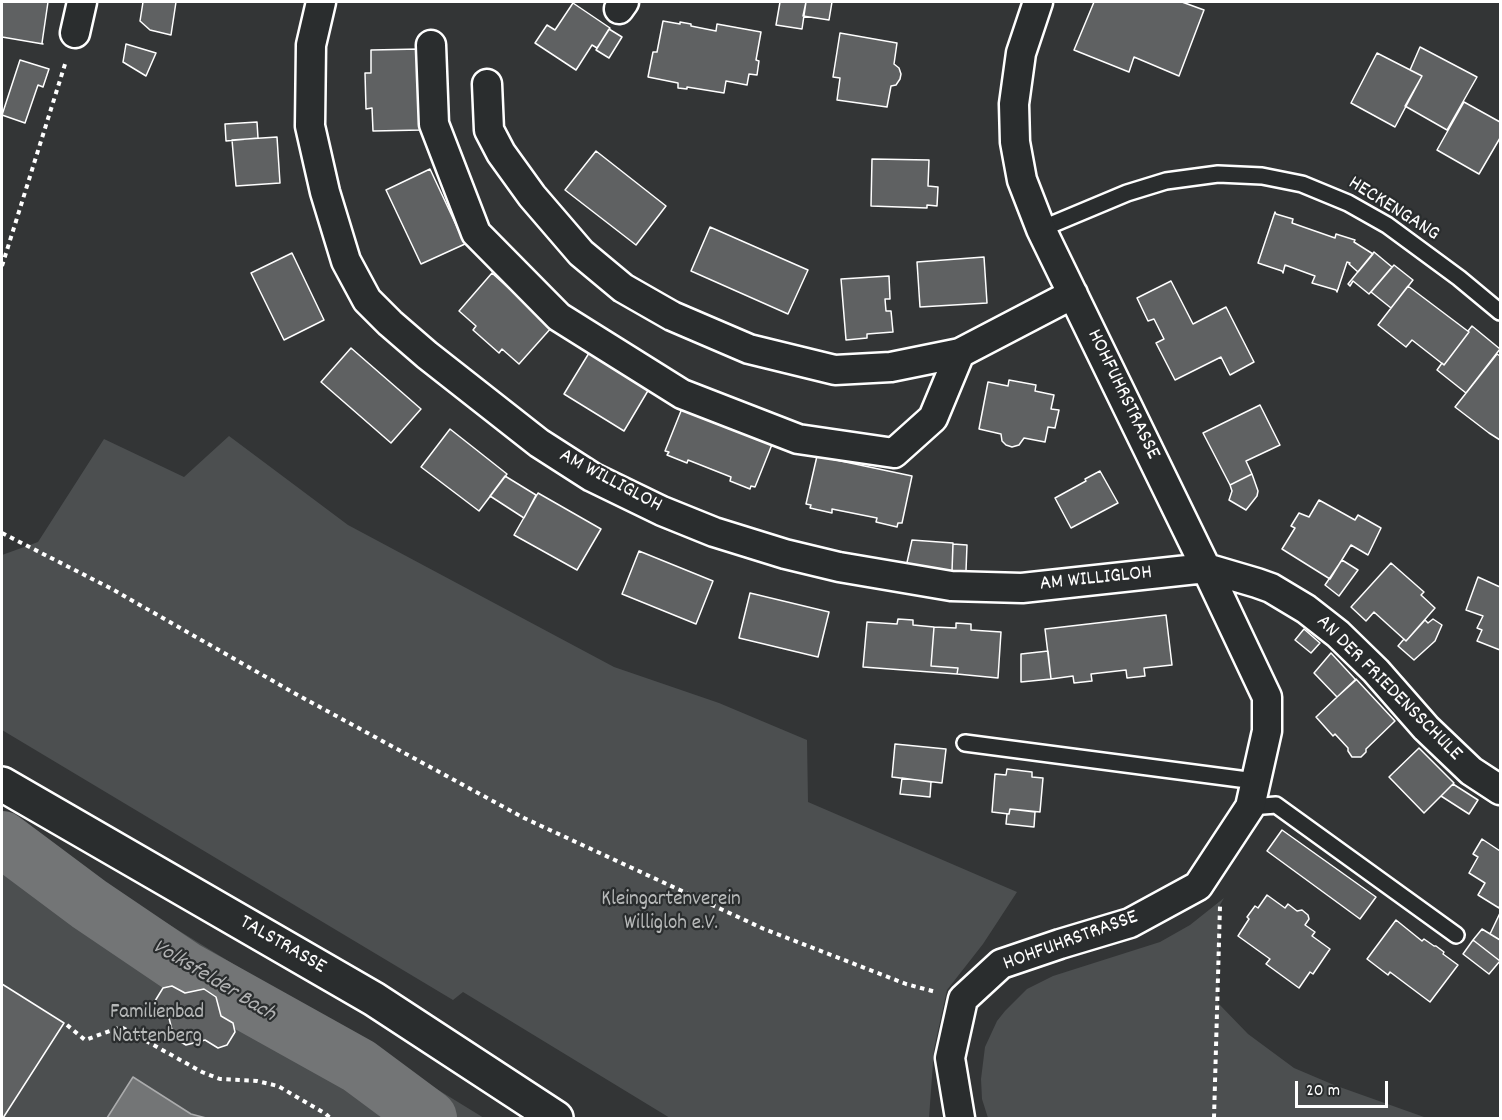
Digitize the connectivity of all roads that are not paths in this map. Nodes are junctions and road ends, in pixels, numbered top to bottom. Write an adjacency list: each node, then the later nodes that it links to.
1 (82, 2): 4 (street)
2 (321, 2): 11 (street, AM WILLIGLOH)
3 (1038, 2): 7 (street, HOHFUHRSTRASSE)
4 (75, 33)
5 (431, 45): 10 (street)
6 (487, 84): 10 (street)
7 (1041, 229): 8 (street, HOHFUHRSTRASSE); 9 (lane, HECKENGANG)
8 (1073, 294): 10 (street); 11 (street, HOHFUHRSTRASSE)
9 (1500, 312)
10 (960, 353)
11 (1206, 568): 14 (street, AN DER FRIEDENSSCHULE); 15 (street, HOHFUHRSTRASSE)
12 (965, 743): 15 (lane)
13 (2, 784): 17 (main road, TALSTRASSE)
14 (1500, 790)
15 (1253, 794): 16 (lane); 18 (street, HOHFUHRSTRASSE)
16 (1456, 935)
17 (556, 1119)
18 (960, 1119)

